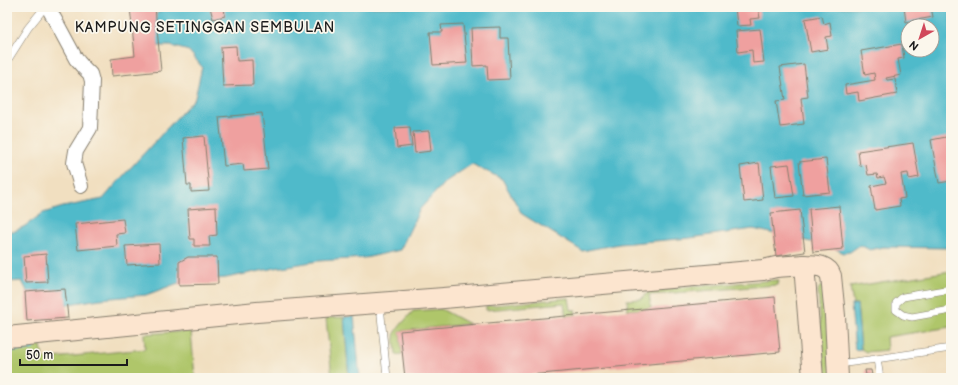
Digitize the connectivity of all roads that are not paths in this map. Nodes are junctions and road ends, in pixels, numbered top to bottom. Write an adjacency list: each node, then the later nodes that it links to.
1 (45, 7): 3 (lane)
2 (48, 7): 4 (street)
3 (7, 61)
4 (81, 186)
5 (804, 265): 6 (street); 10 (street); 16 (street)
6 (763, 270): 8 (street); 10 (street)
7 (951, 289): 9 (lane)
8 (380, 303): 12 (street); 18 (lane)
9 (951, 310)
10 (808, 314): 17 (street)
11 (7, 328): 12 (street)
12 (34, 334): 13 (street)
13 (7, 337)
14 (951, 348): 15 (lane)
15 (877, 359): 16 (lane); 19 (lane)
16 (838, 371)
17 (811, 372)
18 (387, 378)
19 (880, 378)

